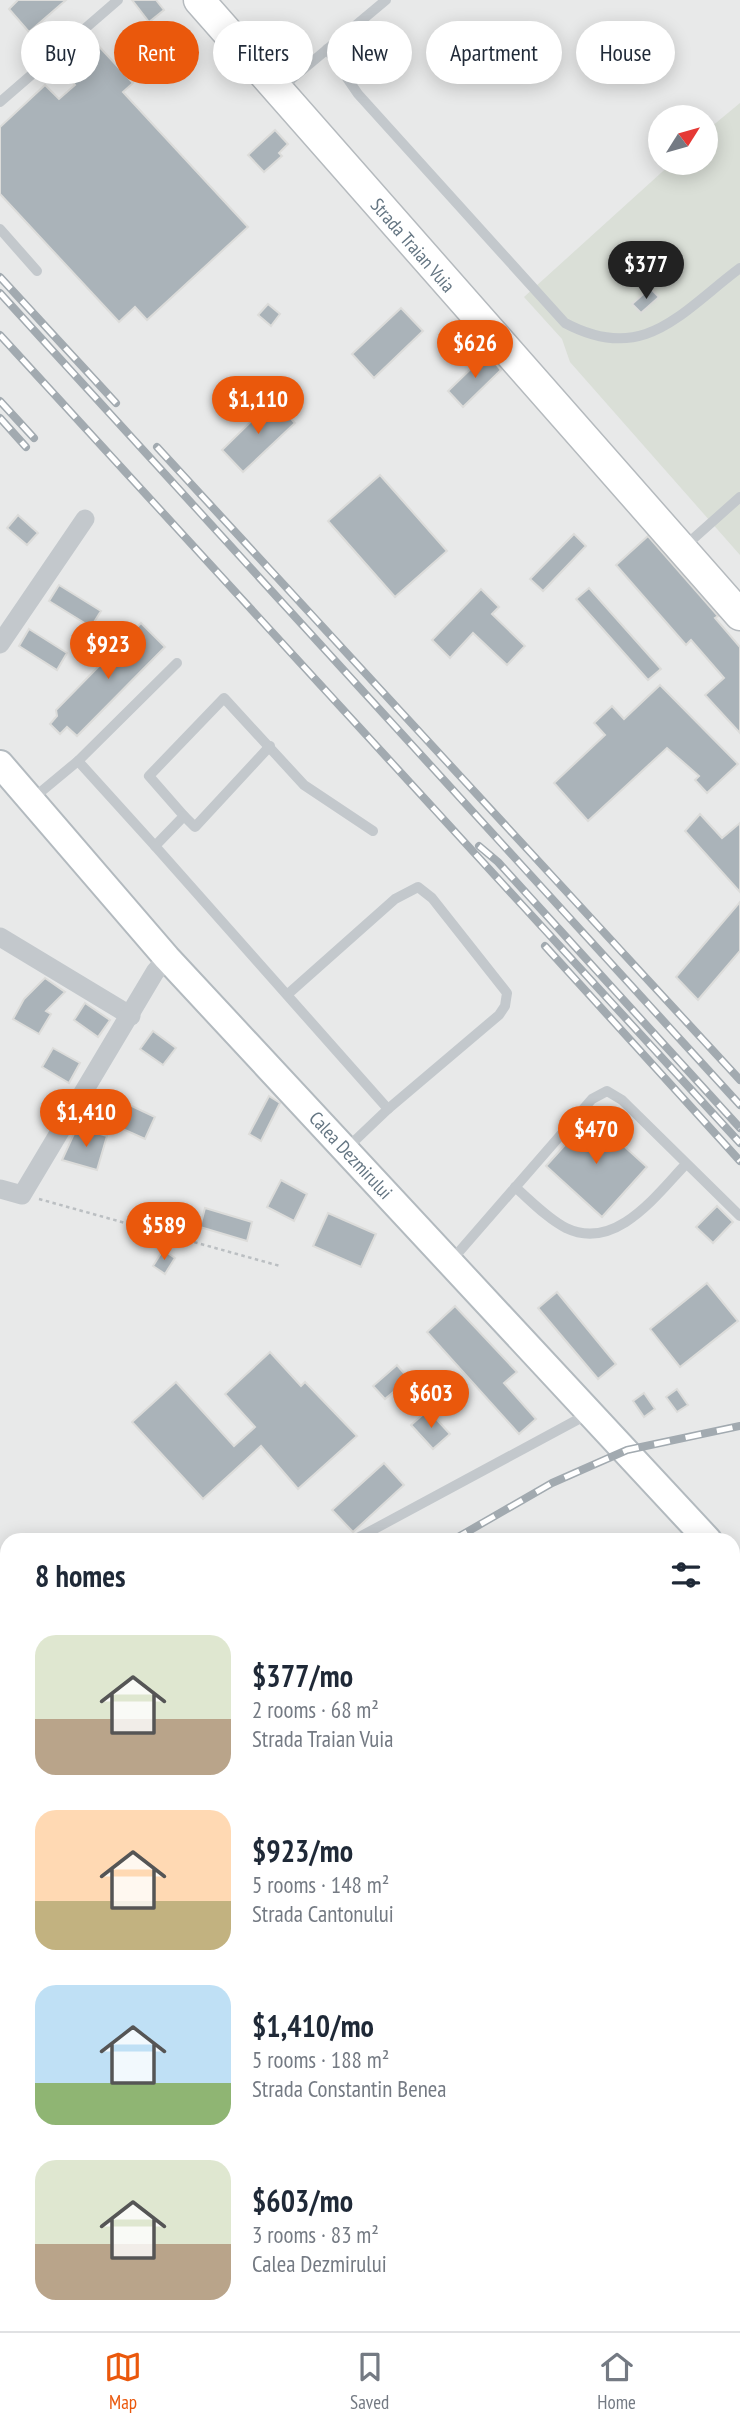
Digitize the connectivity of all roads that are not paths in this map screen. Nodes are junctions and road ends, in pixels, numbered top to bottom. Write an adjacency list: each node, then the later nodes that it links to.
1 (118, 0): 8 (lane)
2 (199, 0): 7 (main road, Strada Traian Vuia)
3 (386, 0): 4 (lane)
4 (361, 21)
5 (327, 49): 7 (lane)
6 (352, 84): 10 (lane)
7 (278, 91): 14 (main road, Strada Traian Vuia)
8 (0, 102)
9 (0, 229): 11 (lane)
10 (740, 268)
11 (37, 271)
12 (740, 497): 14 (lane)
13 (85, 519): 16 (street)
14 (682, 549): 15 (main road, Strada Traian Vuia)
15 (740, 615)
16 (0, 644)
17 (177, 663): 19 (lane)
18 (270, 746): 22 (lane); 22 (lane); 23 (lane)
19 (78, 761): 21 (lane); 24 (lane)
20 (0, 764): 21 (main road, Calea Dezmirului)
21 (30, 800): 26 (main road, Calea Dezmirului)
22 (184, 816): 24 (lane)
23 (373, 831)
24 (155, 846): 27 (lane)
25 (0, 937): 28 (street)
26 (167, 958): 28 (street); 30 (main road, Calea Dezmirului)
27 (288, 994): 29 (lane); 29 (lane)
28 (131, 1016): 33 (street)
29 (387, 1109): 30 (lane)
30 (346, 1150): 35 (main road, Calea Dezmirului)
31 (687, 1164): 32 (lane); 32 (lane); 34 (lane)
32 (515, 1187): 35 (lane)
33 (0, 1189)
34 (740, 1216)
35 (451, 1262): 36 (main road, Calea Dezmirului)
36 (592, 1412): 37 (lane); 38 (main road, Calea Dezmirului)
37 (367, 1533)
38 (702, 1533)

